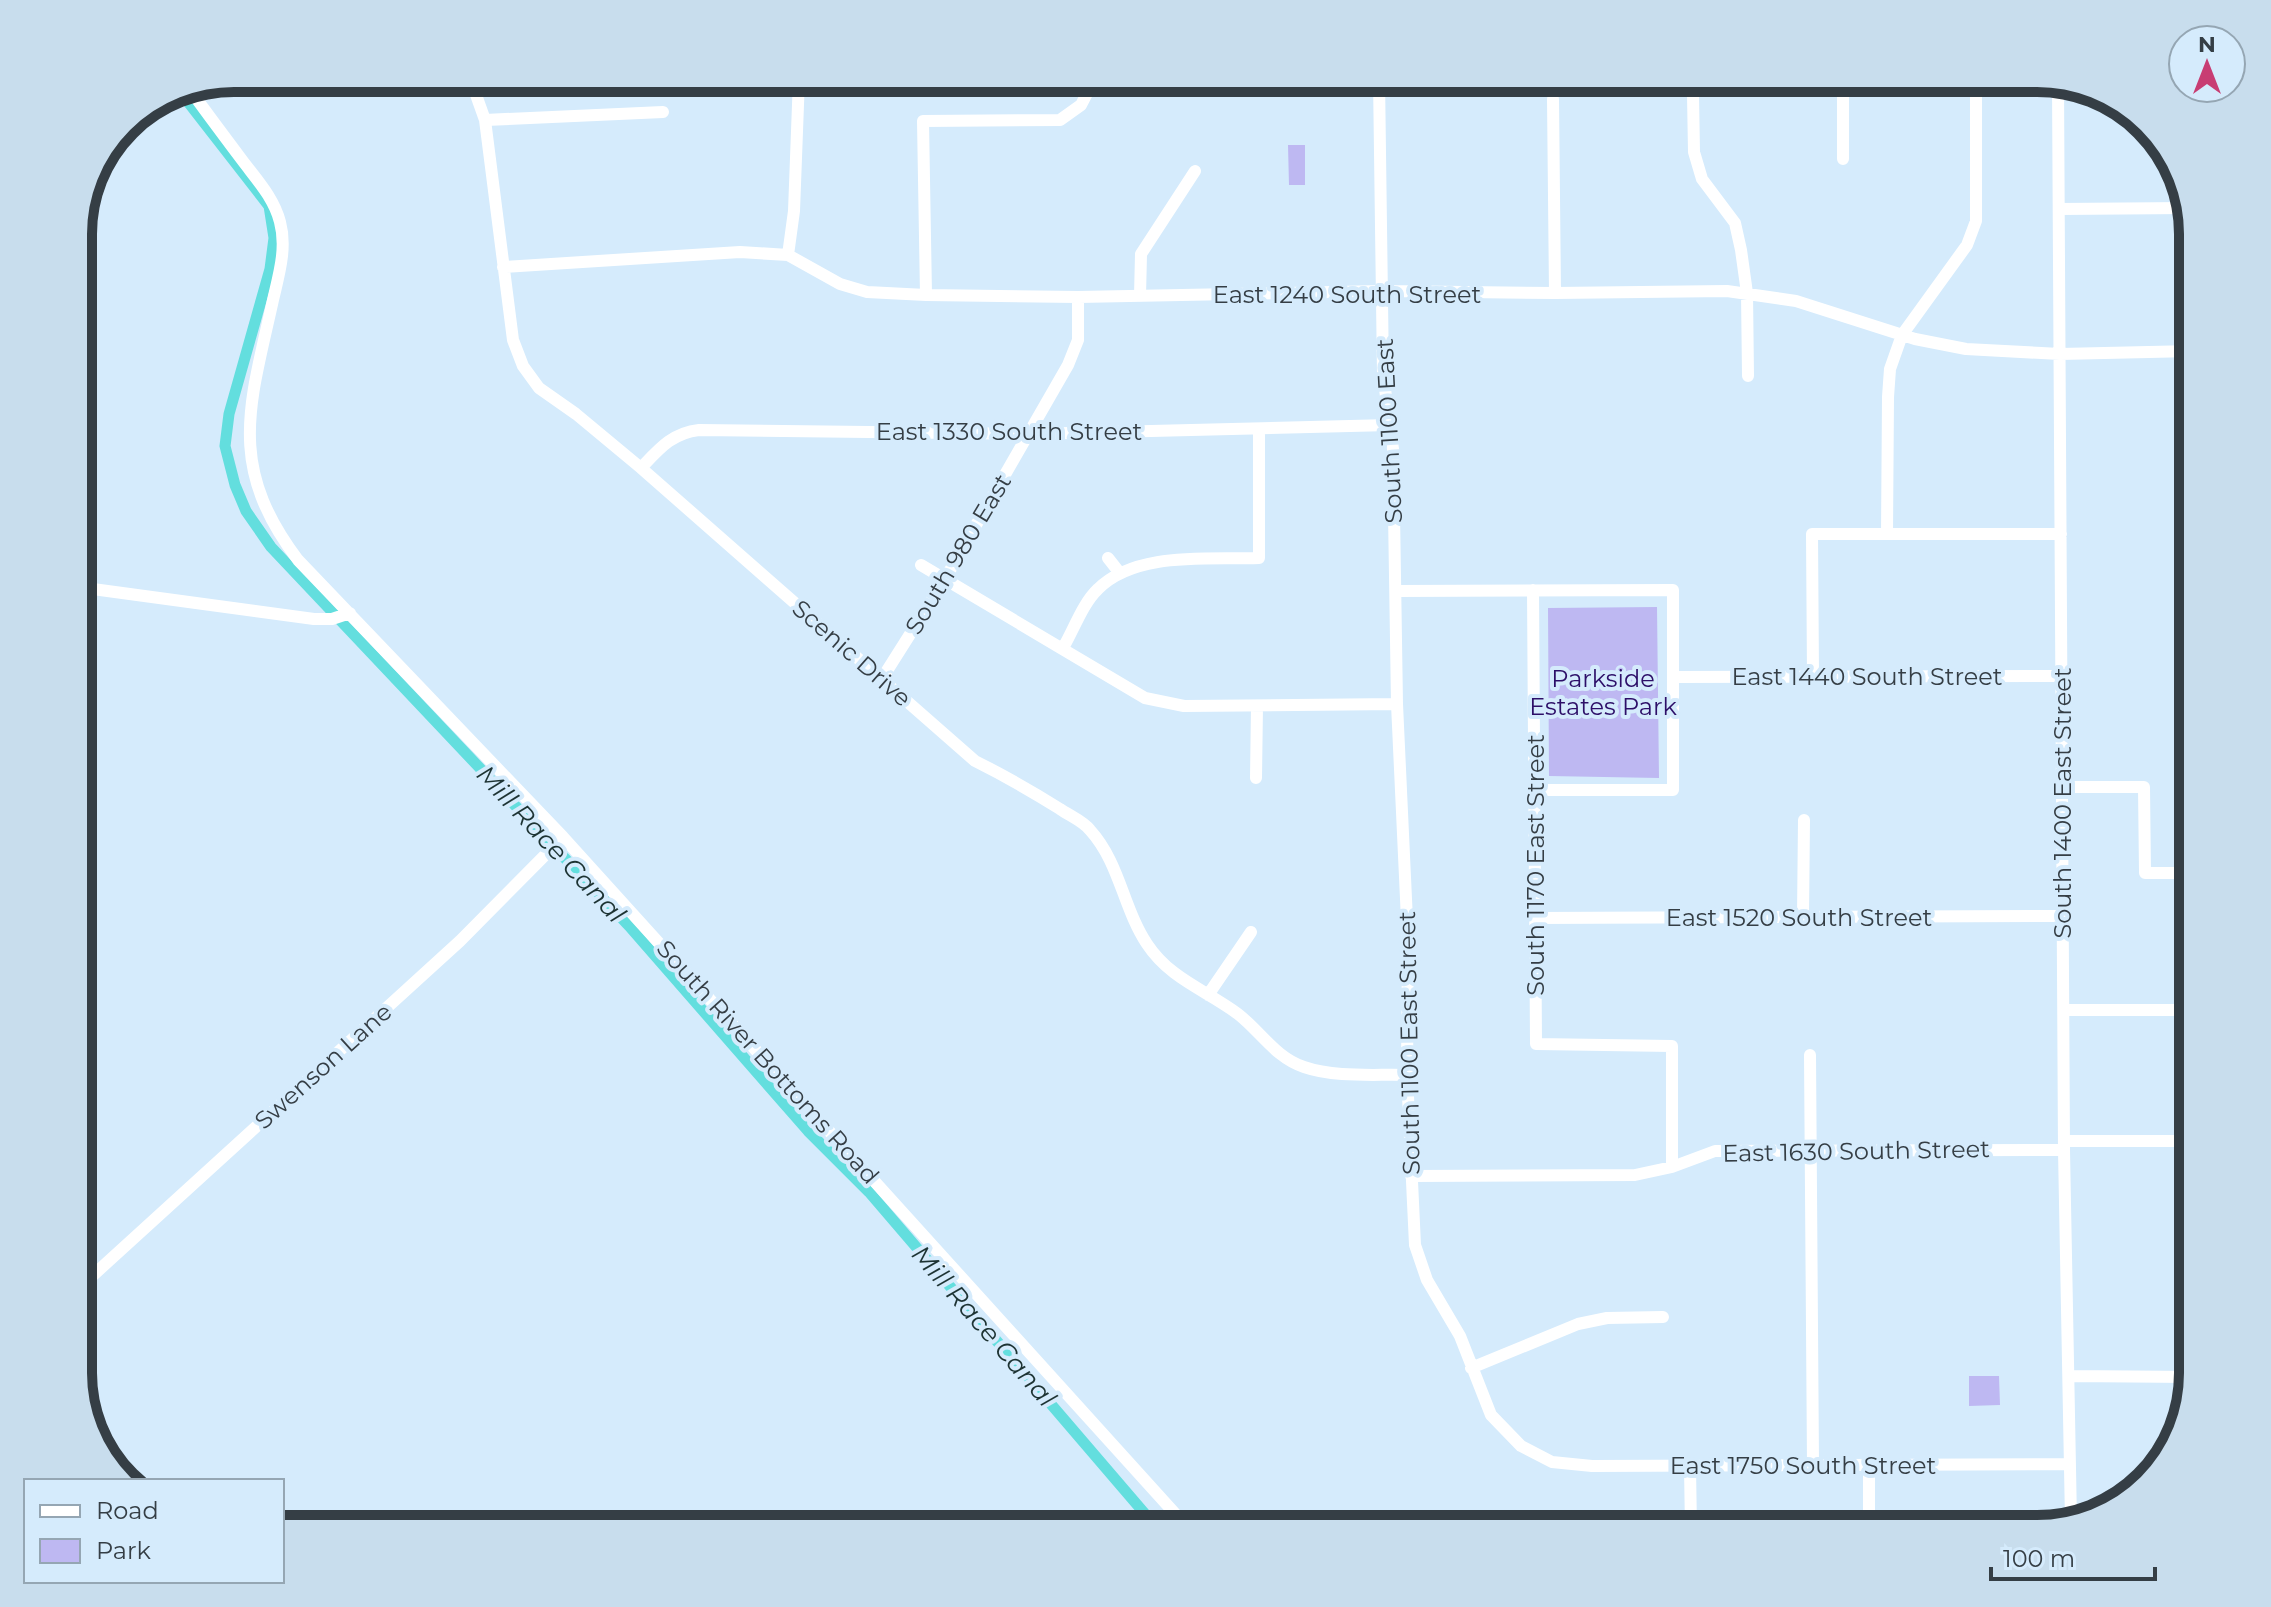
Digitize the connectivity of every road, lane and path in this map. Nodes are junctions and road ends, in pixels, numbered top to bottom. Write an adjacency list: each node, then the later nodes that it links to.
1 (475, 92): 12 (street, Scenic Drive)
2 (798, 92): 17 (street)
3 (1088, 92): 22 (street)
4 (1379, 92): 19 (street, South 1100 East)
5 (1695, 92): 21 (street)
6 (1843, 92): 13 (street)
7 (1976, 92): 25 (street)
8 (2058, 94): 16 (street, South 1400 East Street)
9 (196, 98): 42 (street, South River Bottoms Road)
10 (1553, 99): 20 (street)
11 (663, 112): 12 (street)
12 (485, 120): 18 (street, Scenic Drive)
13 (1843, 159)
14 (1195, 171): 23 (street)
15 (2176, 208): 16 (street)
16 (2059, 209): 27 (street, South 1400 East Street)
17 (788, 255): 18 (street, East 1240 South Street); 22 (street, East 1240 South Street)
18 (503, 267): 32 (street, Scenic Drive)
19 (1383, 291): 20 (street, East 1240 South Street); 23 (street, East 1240 South Street); 29 (street, South 1100 East)
20 (1555, 293): 21 (street, East 1240 South Street)
21 (1747, 293): 25 (street, East 1240 South Street); 28 (street)
22 (926, 295): 24 (street, East 1240 South Street)
23 (1140, 296): 24 (street, East 1240 South Street)
24 (1078, 297): 31 (street, South 980 East)
25 (1902, 335): 27 (street, East 1240 South Street); 33 (street)
26 (2179, 351): 27 (street, East 1240 South Street)
27 (2060, 354): 34 (street, South 1400 East Street)
28 (1748, 376)
29 (1390, 425): 30 (street, East 1330 South Street); 41 (street, South 1100 East)
30 (1259, 429): 31 (street, East 1330 South Street); 37 (street)
31 (1030, 434): 32 (street, East 1330 South Street); 38 (street, South 980 East)
32 (641, 468): 46 (street, Scenic Drive)
33 (1887, 534): 34 (street); 44 (street)
34 (2061, 534): 45 (street, South 1400 East Street)
35 (1108, 558): 37 (street)
36 (921, 565): 38 (street)
37 (1119, 572): 43 (street)
38 (945, 579): 43 (street); 46 (street, South 980 East)
39 (92, 589): 42 (street)
40 (1533, 590): 41 (street); 47 (street); 52 (street, South 1170 East Street)
41 (1396, 591): 48 (street, South 1100 East Street)
42 (341, 616): 54 (street, South River Bottoms Road)
43 (1063, 648): 49 (street)
44 (1813, 676): 45 (street, East 1440 South Street); 47 (street, East 1440 South Street)
45 (2062, 676): 51 (street, South 1400 East Street)
46 (883, 677): 60 (street, Scenic Drive)
47 (1673, 677): 52 (street)
48 (1397, 704): 49 (street); 64 (street, South 1100 East Street)
49 (1257, 706): 50 (street)
50 (1256, 778)
51 (2062, 787): 55 (street); 57 (street, South 1400 East Street)
52 (1536, 790): 58 (street, South 1170 East Street)
53 (1804, 820): 56 (street)
54 (561, 840): 70 (street, Swenson Lane); 81 (street, South River Bottoms Road)
55 (2179, 873)
56 (1803, 916): 57 (street, East 1520 South Street); 58 (street, East 1520 South Street)
57 (2063, 916): 61 (street, South 1400 East Street)
58 (1536, 918): 68 (street, South 1170 East Street)
59 (1251, 932): 60 (street)
60 (1208, 995): 64 (street, Scenic Drive)
61 (2064, 1010): 62 (street); 66 (street, South 1400 East Street)
62 (2179, 1010)
63 (1810, 1055): 67 (street)
64 (1407, 1075): 69 (street, South 1100 East Street)
65 (2179, 1142): 66 (street, East 1630 South Street)
66 (2064, 1146): 67 (street, East 1630 South Street); 73 (street, South 1400 East Street)
67 (1810, 1150): 68 (street, East 1630 South Street); 76 (street)
68 (1672, 1167): 69 (street, East 1630 South Street)
69 (1411, 1176): 72 (street, South 1100 East Street)
70 (92, 1276)
71 (1663, 1317): 72 (street)
72 (1471, 1368): 75 (street, South 1100 East Street)
73 (2069, 1376): 74 (street); 77 (street, South 1400 East Street)
74 (2179, 1377)
75 (1538, 1455): 79 (street, East 1750 South Street)
76 (1813, 1464): 78 (street, East 1750 South Street); 79 (street, East 1750 South Street)
77 (2070, 1464): 78 (street, East 1750 South Street); 80 (street, South 1400 East Street)
78 (1869, 1465): 83 (street)
79 (1690, 1467): 82 (street)
80 (2071, 1511)
81 (1176, 1515)
82 (1691, 1515)
83 (1869, 1515)

